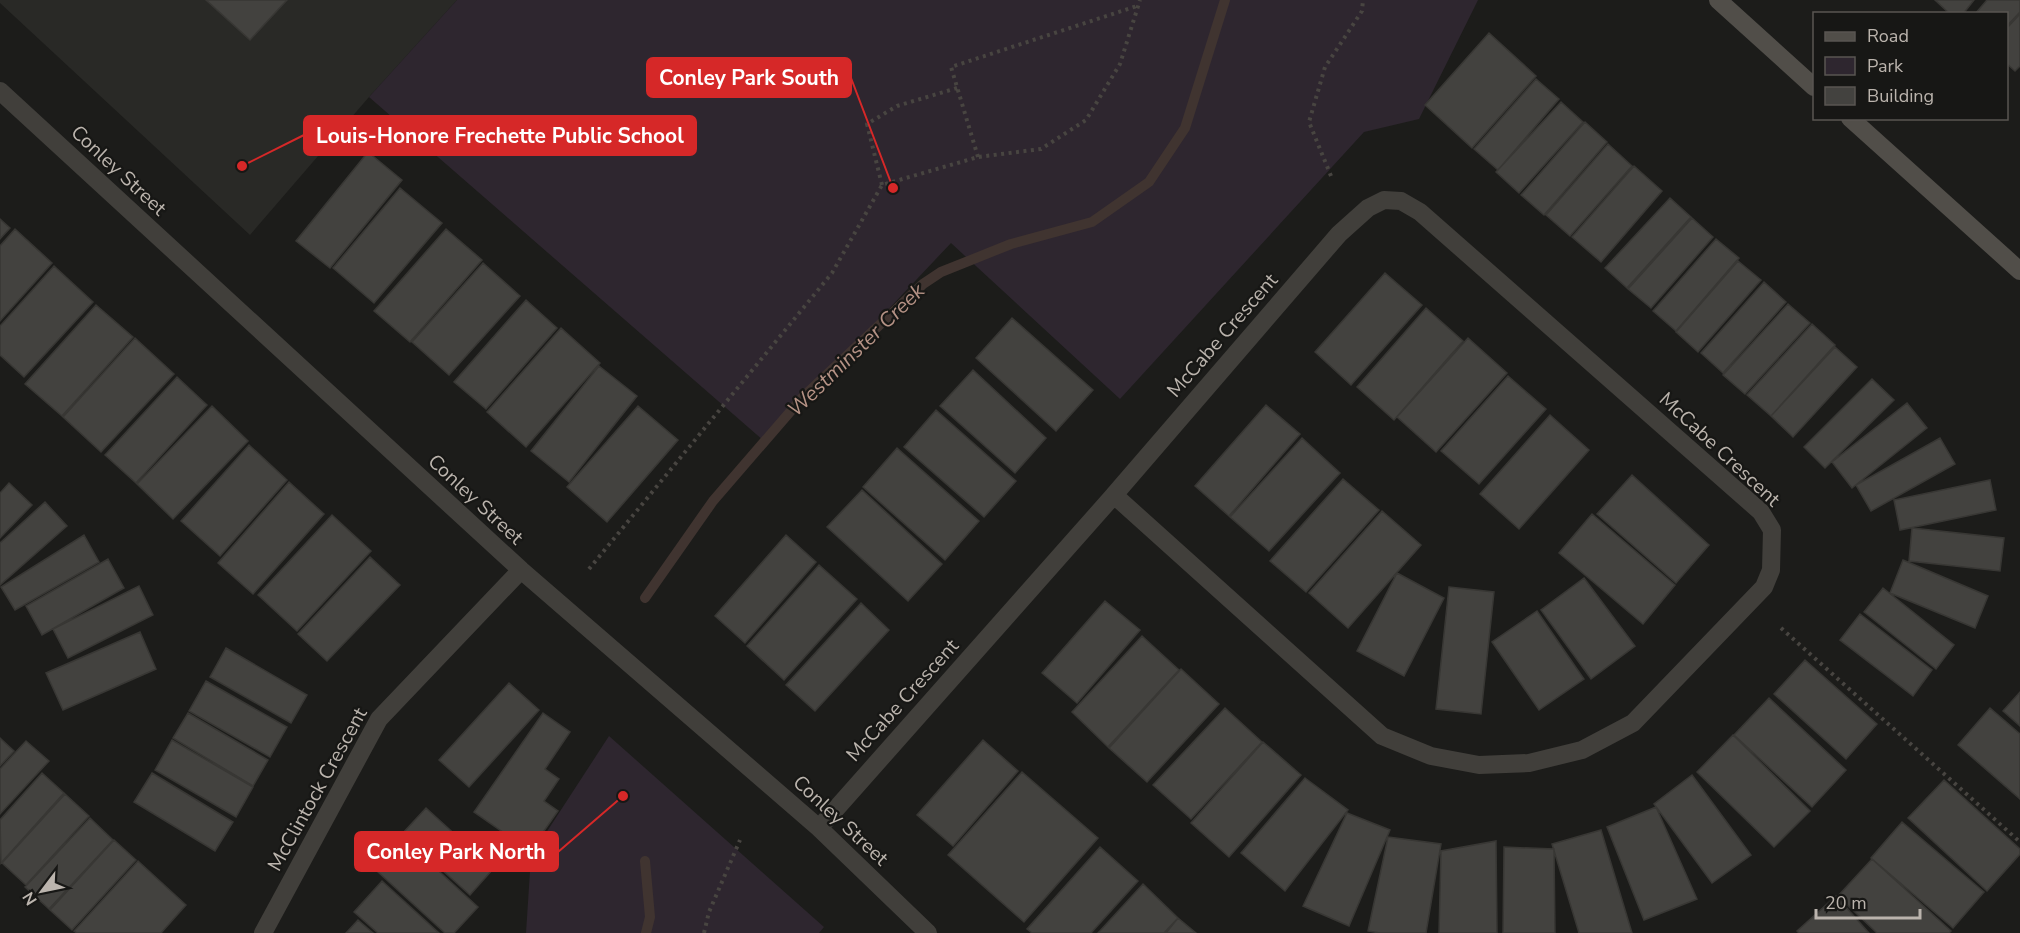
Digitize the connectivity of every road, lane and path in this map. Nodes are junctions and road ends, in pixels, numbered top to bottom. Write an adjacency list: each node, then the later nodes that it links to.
1 (1140, 0): 4 (path)
2 (1363, 0): 10 (path)
3 (1718, 0): 5 (main road)
4 (1138, 6): 6 (path); 9 (path)
5 (1813, 85)
6 (957, 88): 9 (path); 11 (path)
7 (0, 91): 15 (street, Conley Street)
8 (1852, 120): 12 (main road)
9 (978, 157): 11 (path)
10 (1331, 176)
11 (882, 185): 14 (path)
12 (2020, 271)
13 (1114, 495): 13 (street, McCabe Crescent); 17 (street, McCabe Crescent)
14 (589, 569)
15 (521, 570): 17 (street, Conley Street); 20 (street, McClintock Crescent)
16 (1781, 628): 19 (path)
17 (819, 828): 22 (street, Conley Street)
18 (740, 840): 21 (path)
19 (2020, 842)
20 (263, 933)
21 (704, 933)
22 (928, 933)

